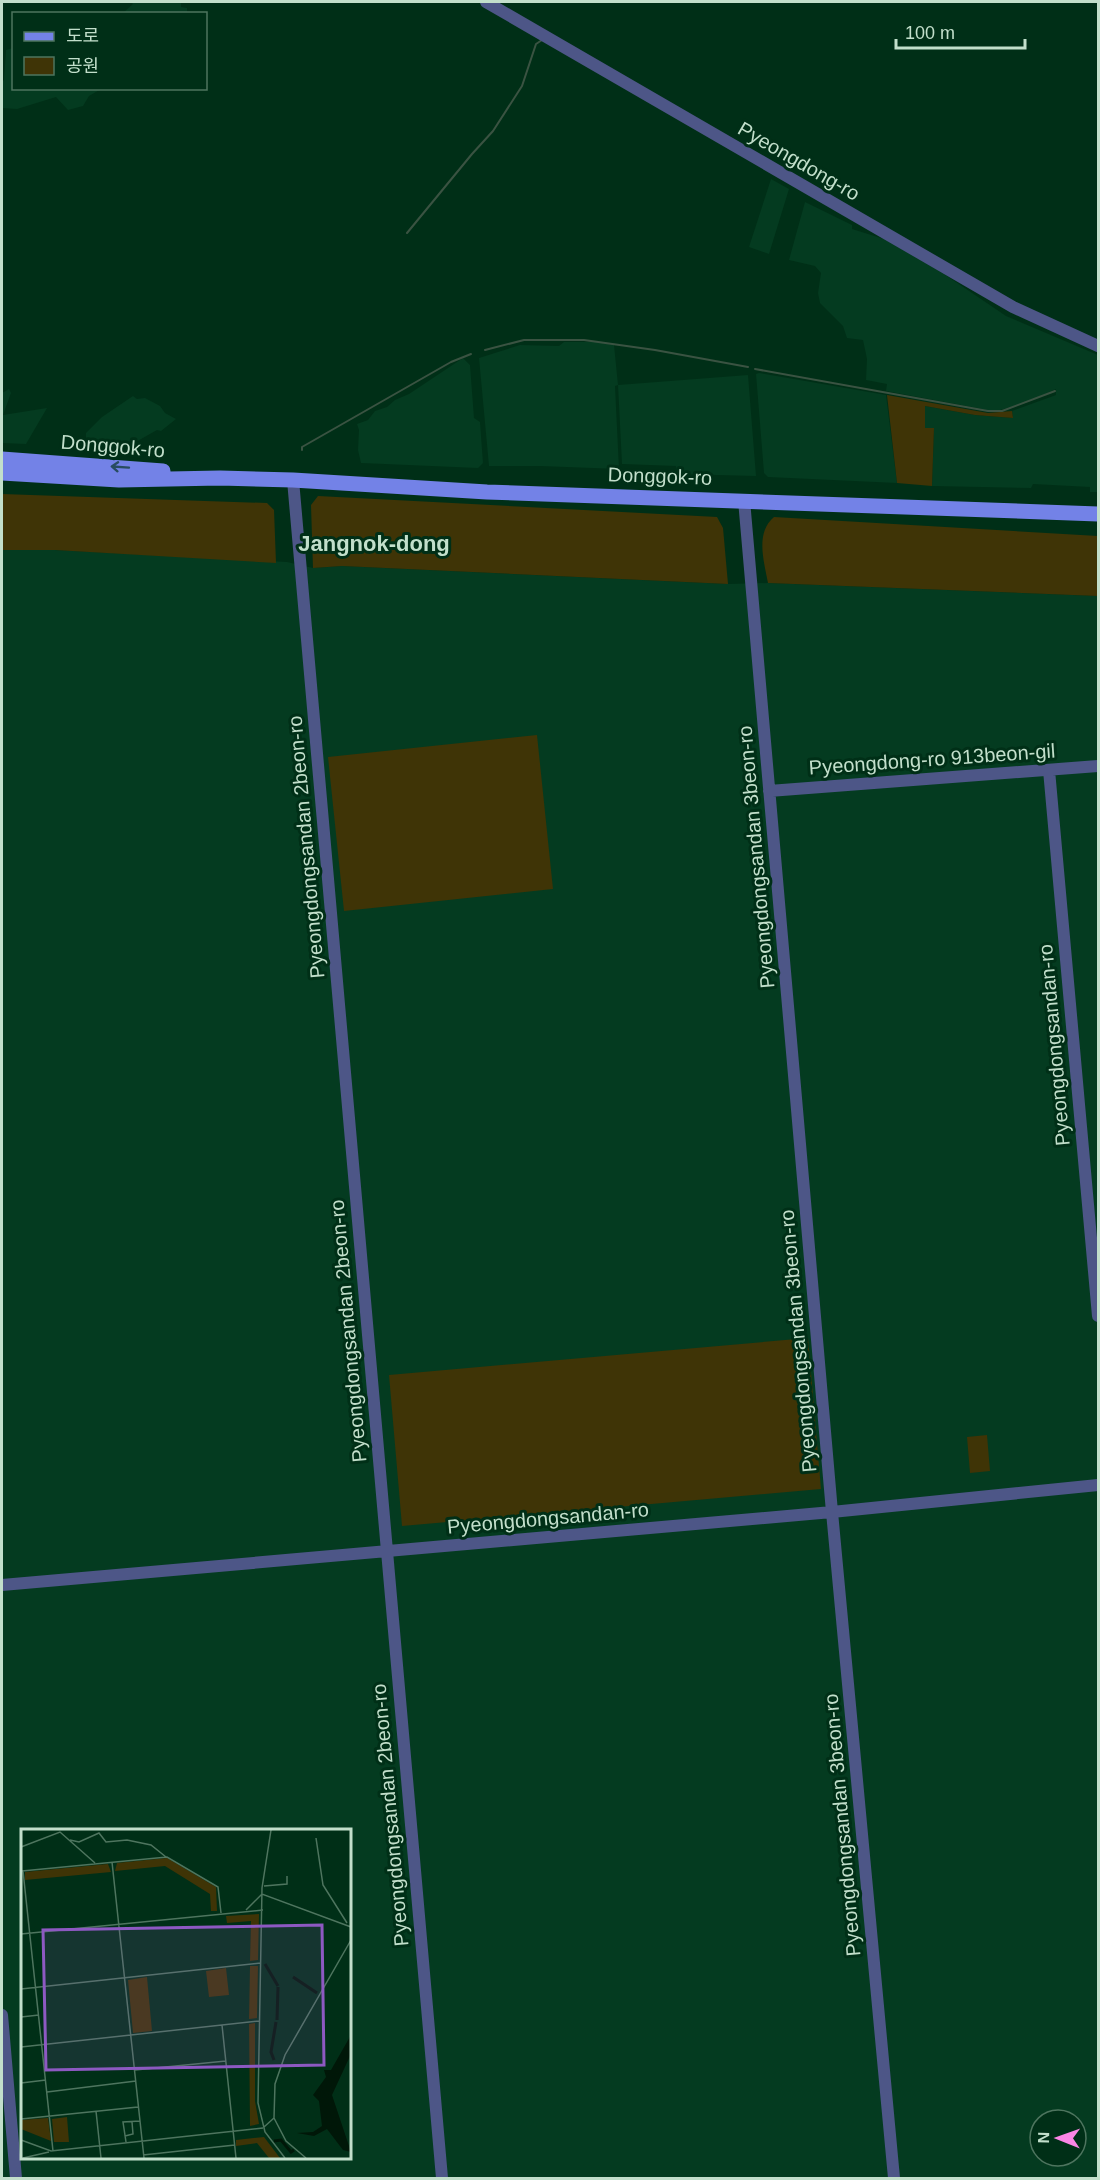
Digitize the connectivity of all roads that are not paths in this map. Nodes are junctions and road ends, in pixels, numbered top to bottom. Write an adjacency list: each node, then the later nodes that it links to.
1 (486, 2): 2 (street, Pyeongdong-ro)
2 (1098, 345)
3 (2, 459): 5 (main road, Donggok-ro, one-way to 3)
4 (2, 473): 5 (main road, Donggok-ro)
5 (220, 478): 6 (main road, Donggok-ro)
6 (293, 480): 7 (main road, Donggok-ro); 15 (street, Pyeongdongsandan 2beon-ro)
7 (744, 500): 8 (main road, Donggok-ro); 11 (street, Pyeongdongsandan 3beon-ro)
8 (1098, 514)
9 (1098, 766): 10 (street, Pyeongdong-ro 913beon-gil)
10 (1049, 770): 11 (street, Pyeongdong-ro 913beon-gil); 12 (street, Pyeongdongsandan-ro)
11 (770, 791): 14 (street, Pyeongdongsandan 3beon-ro)
12 (1098, 1317)
13 (1098, 1485): 14 (street, Pyeongdongsandan-ro)
14 (832, 1512): 15 (street, Pyeongdongsandan-ro); 20 (street, Pyeongdongsandan 3beon-ro)
15 (386, 1552): 16 (street, Pyeongdongsandan-ro); 19 (street, Pyeongdongsandan 2beon-ro)
16 (2, 1584)
17 (2, 2015): 18 (street)
18 (16, 2178)
19 (442, 2178)
20 (894, 2178)

